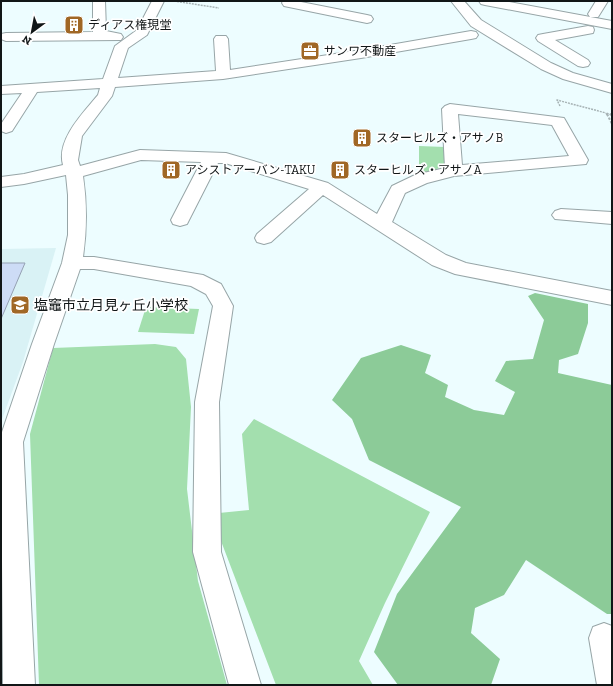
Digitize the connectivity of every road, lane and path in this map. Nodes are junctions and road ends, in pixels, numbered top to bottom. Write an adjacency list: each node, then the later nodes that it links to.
1 (99, 1): 13 (street)
2 (158, 1): 15 (street)
3 (172, 1): 8 (path)
4 (457, 1): 19 (street)
5 (485, 1): 16 (street)
6 (602, 1): 16 (street)
7 (286, 4): 10 (street)
8 (219, 8)
9 (612, 11): 16 (street)
10 (367, 19)
11 (612, 25): 16 (street)
12 (471, 34): 18 (street)
13 (103, 36): 14 (street); 15 (street)
14 (6, 37)
15 (135, 37): 20 (street)
16 (588, 37): 19 (street)
17 (221, 39): 18 (street)
18 (223, 75): 20 (street)
19 (583, 81): 22 (street)
20 (110, 83): 21 (street); 30 (street)
21 (33, 88): 23 (street); 28 (street)
22 (612, 89)
23 (1, 90)
24 (606, 114): 25 (path); 26 (path); 27 (path)
25 (612, 115)
26 (558, 121): 31 (street); 31 (street)
27 (612, 124)
28 (6, 128)
29 (212, 158): 30 (street); 33 (street); 36 (street)
30 (73, 171): 32 (street); 39 (street)
31 (454, 171): 37 (street)
32 (1, 182)
33 (322, 187): 37 (street); 38 (street)
34 (560, 215): 35 (street)
35 (612, 218)
36 (180, 220)
37 (382, 223): 40 (street)
38 (264, 238)
39 (72, 263): 43 (street); 44 (street)
40 (612, 298)
41 (604, 638): 42 (street)
42 (612, 683)
43 (19, 685)
44 (245, 685)

